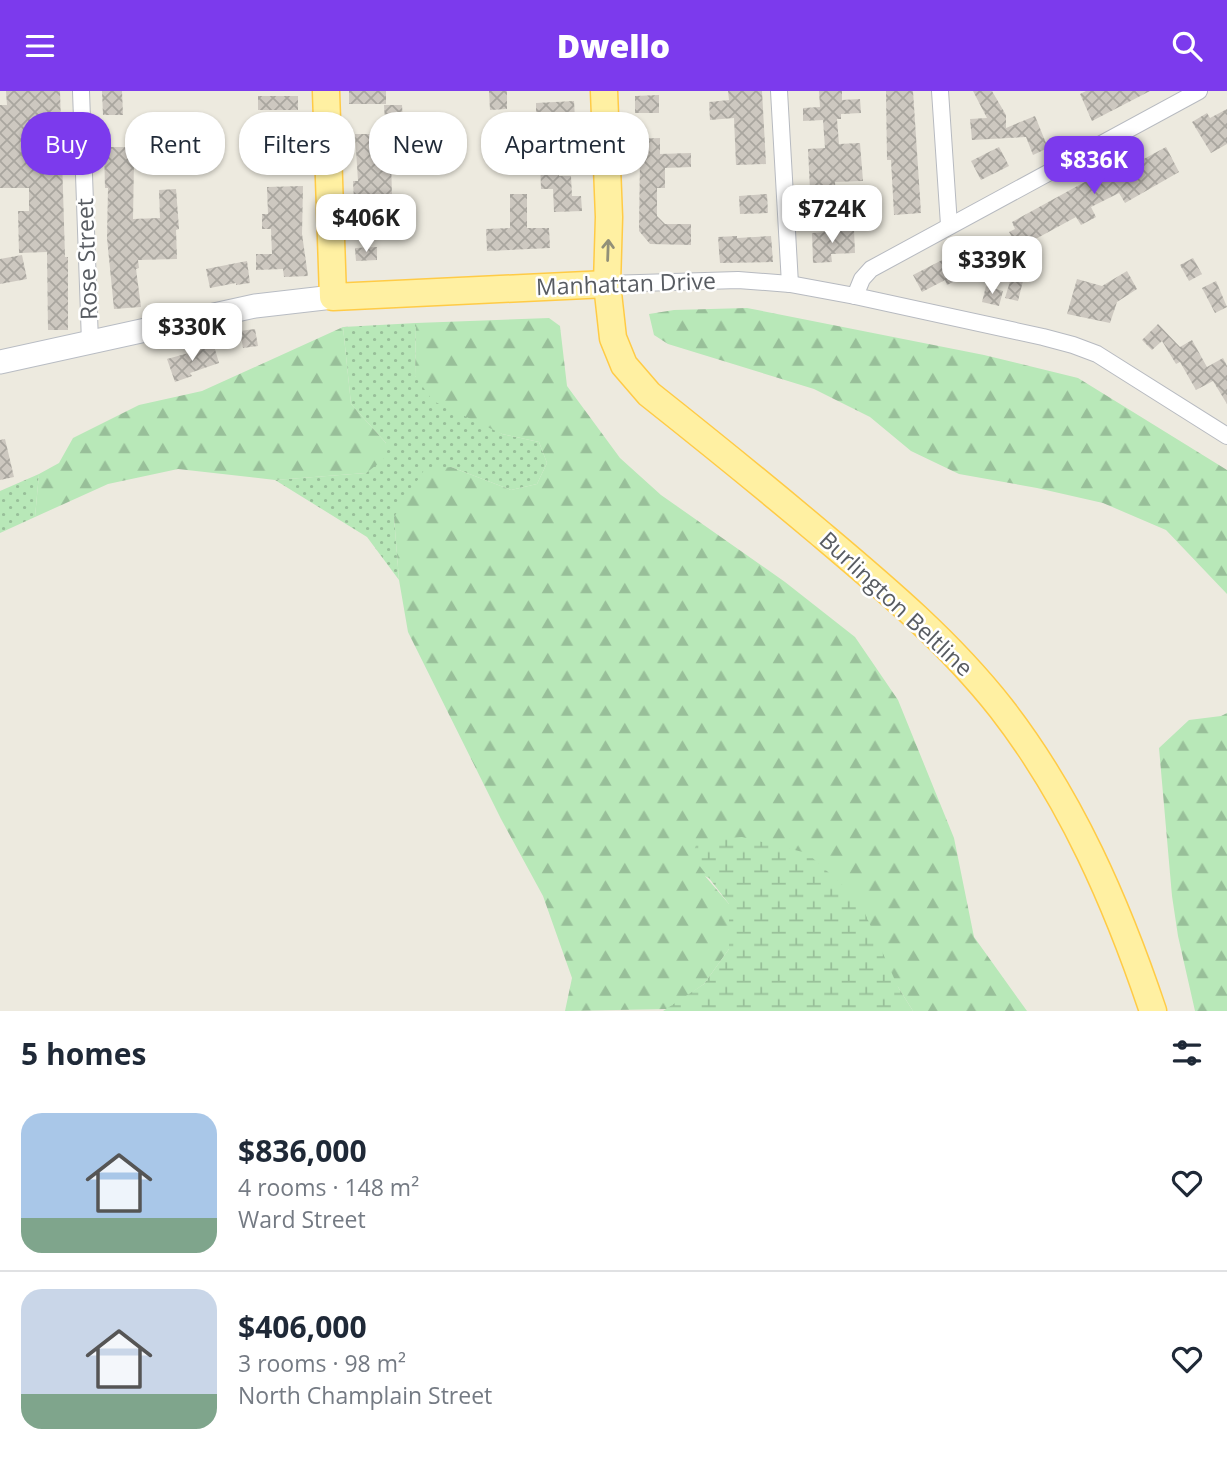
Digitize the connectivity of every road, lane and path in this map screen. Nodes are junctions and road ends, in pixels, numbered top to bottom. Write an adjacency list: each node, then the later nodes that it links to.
1 (81, 91): 12 (street, Rose Street)
2 (326, 91): 11 (main road)
3 (604, 91): 8 (main road, Burlington Beltline, one-way to 3)
4 (779, 91): 9 (street)
5 (940, 91): 7 (street)
6 (1199, 91): 7 (street)
7 (949, 225): 10 (street)
8 (607, 284): 9 (street, Manhattan Drive); 11 (main road, Manhattan Drive); 15 (main road, Burlington Beltline)
9 (790, 284): 10 (street, Manhattan Drive)
10 (855, 296): 14 (street, Manhattan Drive)
11 (333, 297): 12 (street, Manhattan Drive)
12 (90, 342): 13 (street, Manhattan Drive)
13 (0, 362)
14 (1227, 436)
15 (1153, 1011)

